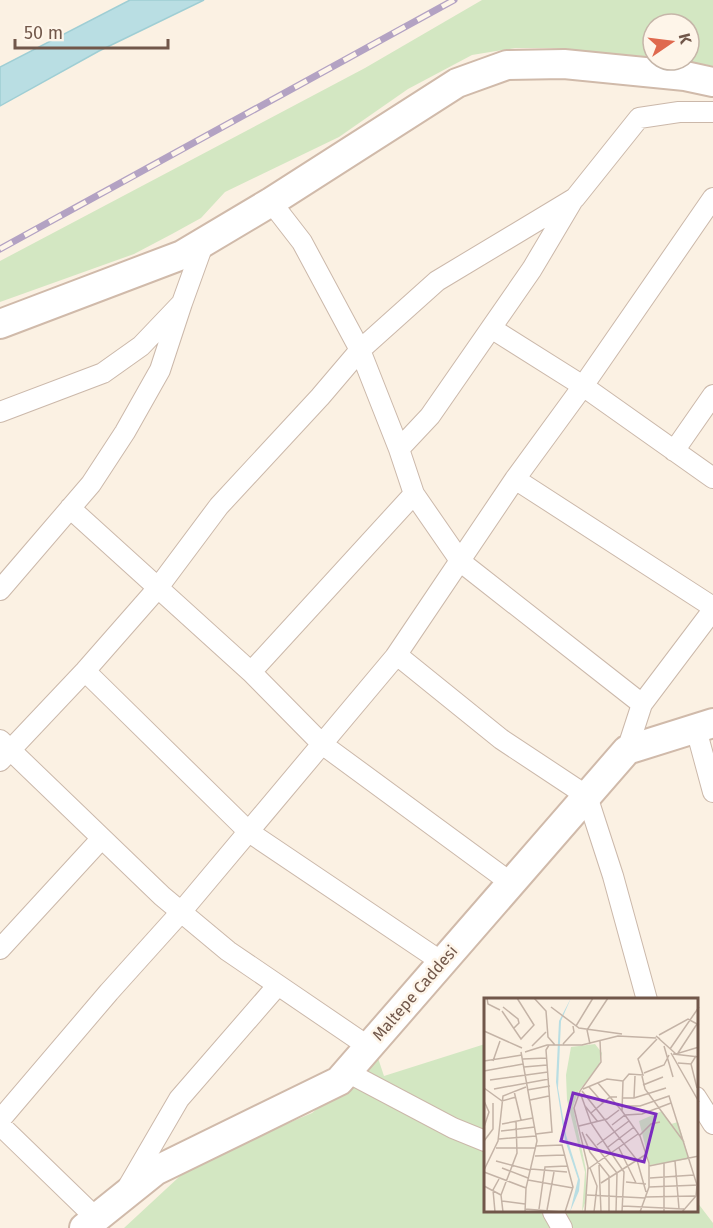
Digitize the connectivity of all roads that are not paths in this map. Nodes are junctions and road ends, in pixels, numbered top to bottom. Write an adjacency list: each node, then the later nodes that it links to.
1 (713, 82): 5 (street)
2 (713, 112): 3 (street)
3 (574, 198): 9 (street); 10 (street)
4 (713, 198): 11 (street)
5 (271, 202): 6 (street); 10 (street)
6 (204, 242): 7 (street); 8 (street)
7 (182, 303): 13 (street); 19 (street)
8 (0, 324)
9 (491, 328): 11 (street); 14 (street)
10 (360, 350): 14 (street); 21 (street)
11 (583, 386): 15 (street); 17 (street)
12 (713, 395): 15 (street)
13 (0, 412)
14 (399, 449): 18 (street)
15 (674, 451): 16 (street)
16 (713, 478)
17 (515, 479): 20 (street); 23 (street)
18 (414, 494): 20 (street); 26 (street)
19 (70, 508): 21 (street); 22 (street)
20 (461, 562): 24 (street); 27 (street)
21 (157, 589): 25 (street); 26 (street)
22 (0, 590)
23 (713, 608): 27 (street)
24 (397, 655): 29 (street); 33 (street)
25 (85, 671): 30 (street); 34 (street)
26 (250, 672): 29 (street)
27 (642, 704): 31 (street)
28 (705, 726): 31 (street); 32 (street)
29 (322, 744): 34 (street); 36 (street)
30 (4, 750): 35 (street)
31 (627, 750): 33 (street, Maltepe Caddesi)
32 (713, 792)
33 (586, 796): 36 (street, Maltepe Caddesi); 41 (street)
34 (249, 832): 37 (street); 39 (street)
35 (102, 838): 37 (street); 38 (street)
36 (511, 883): 39 (street, Maltepe Caddesi)
37 (181, 912): 40 (street); 45 (street)
38 (0, 949)
39 (442, 962): 42 (street, Maltepe Caddesi)
40 (278, 985): 42 (street); 48 (street)
41 (646, 998)
42 (369, 1047): 43 (street, Maltepe Caddesi)
43 (347, 1072): 47 (street); 48 (street, Maltepe Caddesi)
44 (698, 1100): 46 (street)
45 (0, 1122): 50 (street)
46 (713, 1124)
47 (484, 1141)
48 (122, 1197): 50 (street, Maltepe Caddesi)
49 (554, 1213): 51 (street)
50 (90, 1223)
51 (562, 1228)

